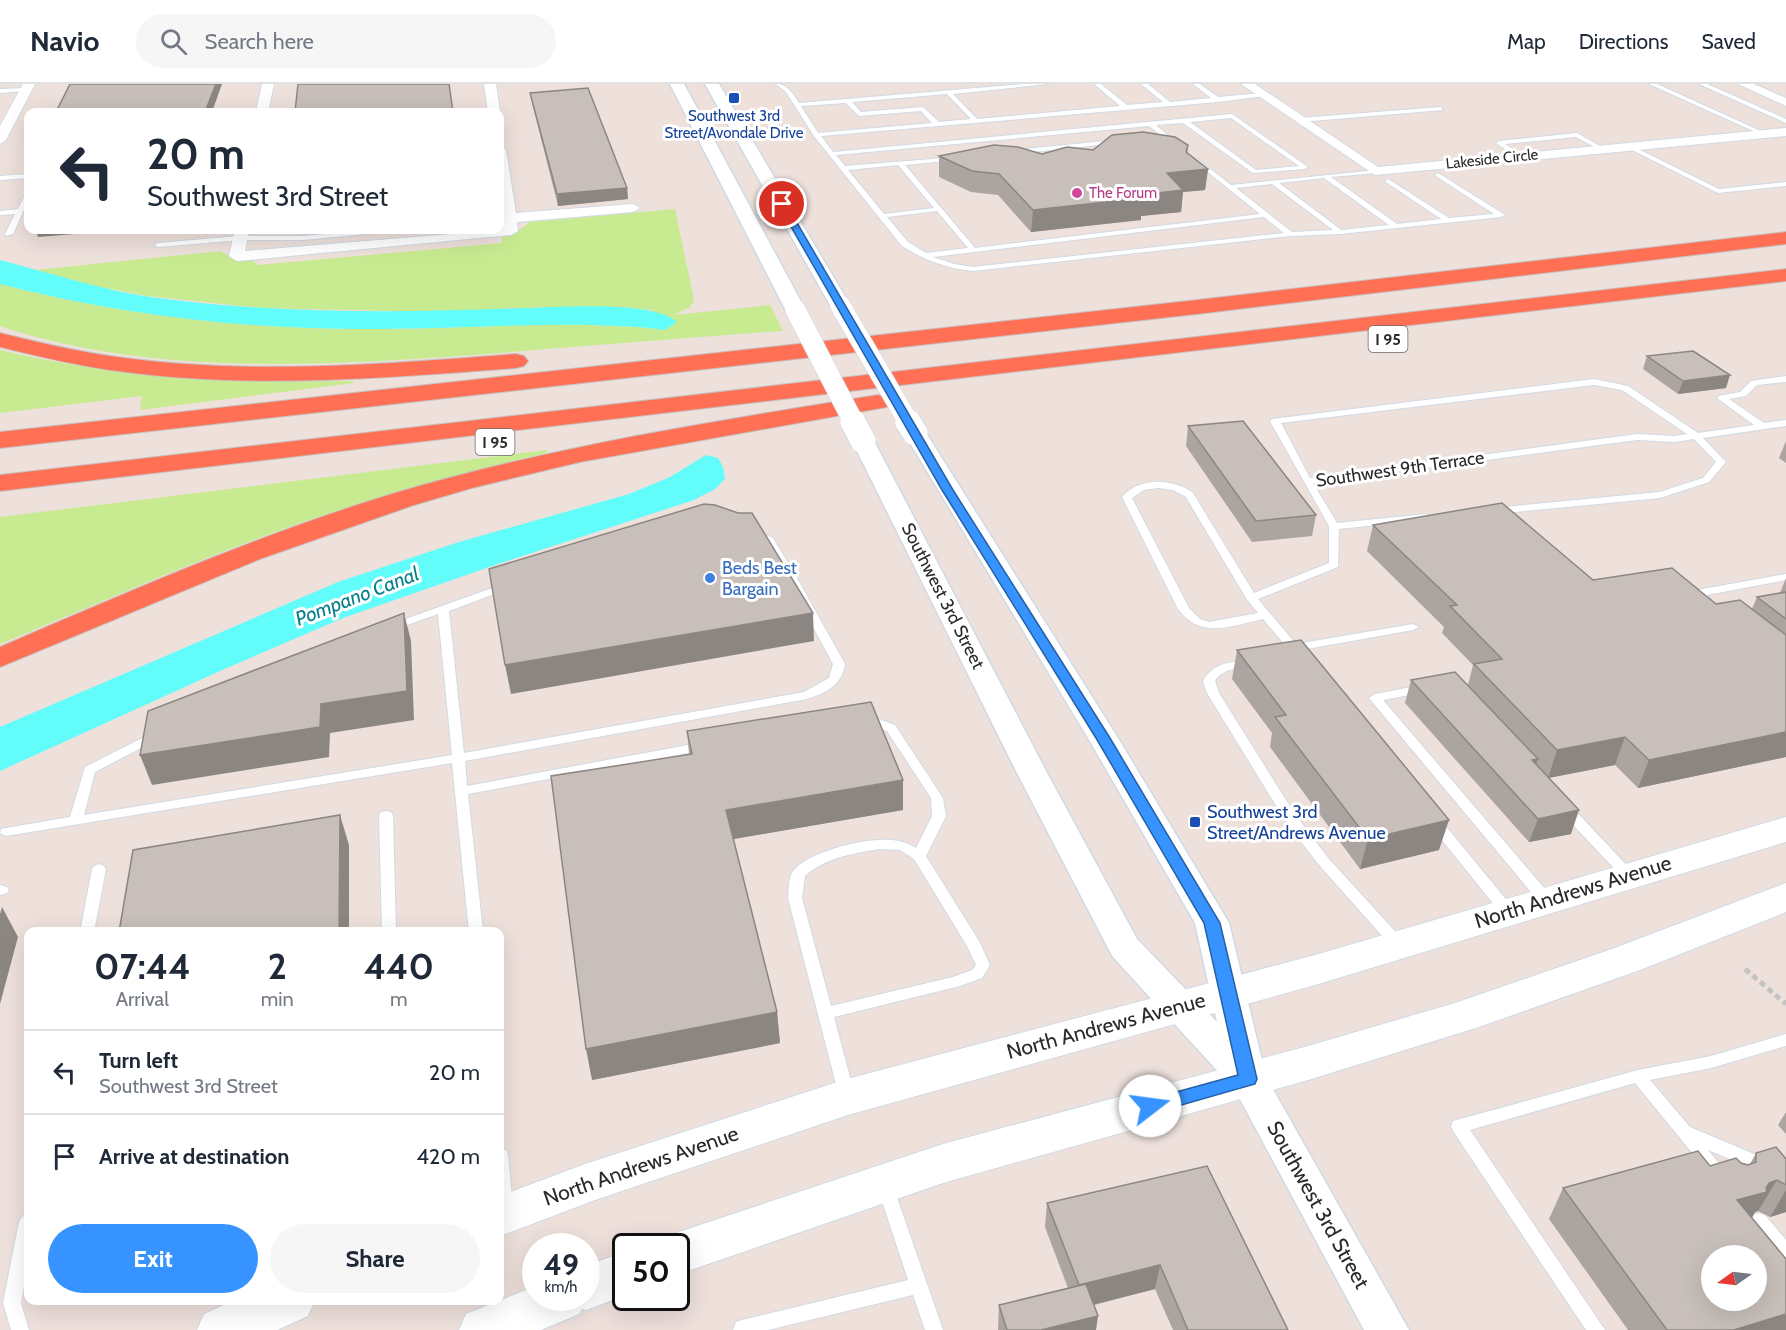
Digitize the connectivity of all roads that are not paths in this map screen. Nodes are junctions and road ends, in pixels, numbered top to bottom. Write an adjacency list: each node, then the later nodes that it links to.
1 (268, 84): 23 (street)
2 (490, 84): 24 (street)
3 (677, 84): 137 (street, Southwest 3rd Street, bridge)
4 (712, 84): 136 (street, Southwest 3rd Street, bridge)
5 (779, 84): 22 (lane)
6 (1045, 84): 16 (lane)
7 (1097, 84): 25 (lane)
8 (1144, 84): 21 (lane)
9 (1196, 84): 18 (lane)
10 (1247, 84): 17 (street)
11 (1653, 84): 37 (lane)
12 (1702, 84): 32 (lane)
13 (1744, 84): 20 (street)
14 (28, 87): 15 (lane); 27 (street)
15 (0, 91)
16 (948, 92): 19 (lane); 30 (lane)
17 (1263, 95): 18 (lane); 29 (street)
18 (1218, 100): 21 (lane)
19 (848, 101): 22 (lane); 33 (lane)
20 (1786, 102)
21 (1170, 104): 25 (lane)
22 (797, 105): 38 (lane)
23 (263, 108)
24 (493, 108)
25 (1126, 108): 30 (lane)
26 (1441, 109): 29 (lane)
27 (13, 111): 28 (street); 41 (street)
28 (0, 112)
29 (1300, 120): 53 (street)
30 (976, 121): 33 (lane)
31 (1185, 121): 31 (lane); 34 (lane)
32 (1786, 121)
33 (937, 124): 38 (lane)
34 (1150, 124): 39 (lane); 47 (lane)
35 (1786, 127): 37 (street, Lakeside Circle)
36 (1786, 132): 37 (street, Lakeside Circle)
37 (1762, 133): 43 (street, Lakeside Circle)
38 (816, 135): 47 (lane)
39 (1166, 137): 40 (lane); 45 (lane)
40 (1154, 138)
41 (0, 140)
42 (1120, 141): 46 (lane)
43 (1628, 146): 44 (street, Lakeside Circle); 60 (lane)
44 (1602, 149): 49 (street, Lakeside Circle); 49 (lane)
45 (1184, 151)
46 (1005, 153)
47 (831, 154): 52 (lane)
48 (958, 157): 51 (lane)
49 (1521, 157): 53 (street, Lakeside Circle)
50 (1193, 158): 61 (lane)
51 (900, 163): 52 (lane); 65 (lane)
52 (843, 168): 69 (lane)
53 (1375, 171): 56 (lane)
54 (1438, 175): 70 (lane)
55 (24, 176): 57 (lane)
56 (1325, 176): 59 (lane); 72 (lane)
57 (0, 178)
58 (1388, 181): 70 (lane)
59 (1272, 182): 61 (lane); 73 (lane)
60 (1786, 184)
61 (1230, 187): 68 (lane)
62 (504, 191): 71 (street)
63 (24, 203): 66 (lane)
64 (633, 208): 71 (street)
65 (940, 209): 69 (lane); 81 (lane)
66 (20, 211): 67 (lane); 74 (lane)
67 (0, 213)
68 (1266, 215): 78 (lane); 81 (lane)
69 (881, 216): 83 (lane)
70 (1447, 220): 72 (lane)
71 (507, 222)
72 (1396, 226): 73 (lane)
73 (1340, 232): 78 (lane)
74 (9, 234)
75 (241, 234): 76 (lane); 77 (street); 80 (lane)
76 (346, 234)
77 (412, 234)
78 (1290, 234): 83 (lane)
79 (1786, 238): 86 (highway)
80 (158, 245)
81 (972, 249): 83 (lane)
82 (1786, 255): 94 (highway)
83 (922, 256)
84 (1786, 276): 96 (highway)
85 (1786, 294): 89 (highway, I 95)
86 (934, 336): 87 (highway); 93 (highway)
87 (0, 340)
88 (1786, 379): 91 (lane)
89 (989, 383): 97 (highway, I 95); 111 (highway)
90 (1786, 423): 91 (lane, Southwest 9th Terrace)
91 (1763, 427): 92 (lane, Southwest 9th Terrace)
92 (1696, 436): 95 (lane, Southwest 9th Terrace); 95 (lane); 98 (lane)
93 (0, 440)
94 (0, 456)
95 (1307, 481): 100 (lane, Southwest 9th Terrace)
96 (0, 483)
97 (0, 500)
98 (1485, 511)
99 (1439, 516): 100 (lane)
100 (1334, 526): 104 (lane)
101 (757, 535): 118 (lane)
102 (1786, 577): 105 (lane)
103 (519, 582): 106 (lane)
104 (1251, 598): 107 (lane); 107 (lane)
105 (1715, 607)
106 (442, 609): 109 (lane); 118 (lane)
107 (1266, 615): 110 (lane)
108 (1413, 627): 110 (lane)
109 (375, 633)
110 (1293, 648): 113 (lane)
111 (0, 658)
112 (1262, 661): 135 (lane)
113 (1308, 665)
114 (1439, 686): 129 (lane)
115 (849, 720): 126 (lane)
116 (173, 727): 123 (lane)
117 (713, 744): 119 (lane)
118 (458, 758): 119 (lane); 123 (lane)
119 (461, 791): 134 (lane)
120 (1553, 795): 128 (lane)
121 (1426, 810): 131 (lane)
122 (386, 815): 133 (lane)
123 (76, 820): 125 (lane)
124 (1786, 829): 128 (main road, North Andrews Avenue)
125 (6, 832)
126 (919, 856): 138 (lane); 138 (lane)
127 (99, 869): 132 (lane)
128 (1628, 875): 129 (main road, North Andrews Avenue)
129 (1546, 900): 131 (main road, North Andrews Avenue)
130 (1785, 900): 141 (main road)
131 (1508, 912): 135 (main road, North Andrews Avenue)
132 (88, 927)
133 (389, 927)
134 (475, 927)
135 (1399, 945): 136 (main road, North Andrews Avenue)
136 (1229, 993): 137 (main road, North Andrews Avenue); 141 (street, Southwest 3rd Street)
137 (1180, 1007): 141 (street, Southwest 3rd Street); 142 (main road, North Andrews Avenue)
138 (825, 1013): 142 (lane)
139 (1786, 1040): 140 (lane)
140 (1638, 1076): 143 (lane); 161 (lane)
141 (1248, 1079): 144 (main road); 160 (street, Southwest 3rd Street)
142 (847, 1097): 147 (main road, North Andrews Avenue)
143 (1684, 1132): 145 (lane); 146 (lane)
144 (884, 1182): 149 (main road); 152 (lane)
145 (1730, 1187)
146 (1786, 1190)
147 (504, 1214)
148 (1759, 1220): 150 (lane)
149 (690, 1249)
150 (1786, 1253)
151 (24, 1258): 156 (lane)
152 (920, 1285): 155 (lane); 159 (lane)
153 (280, 1305): 157 (main road)
154 (530, 1311): 158 (main road)
155 (742, 1329)
156 (20, 1330)
157 (222, 1330)
158 (484, 1330)
159 (934, 1330)
160 (1388, 1330)
161 (1596, 1330)

